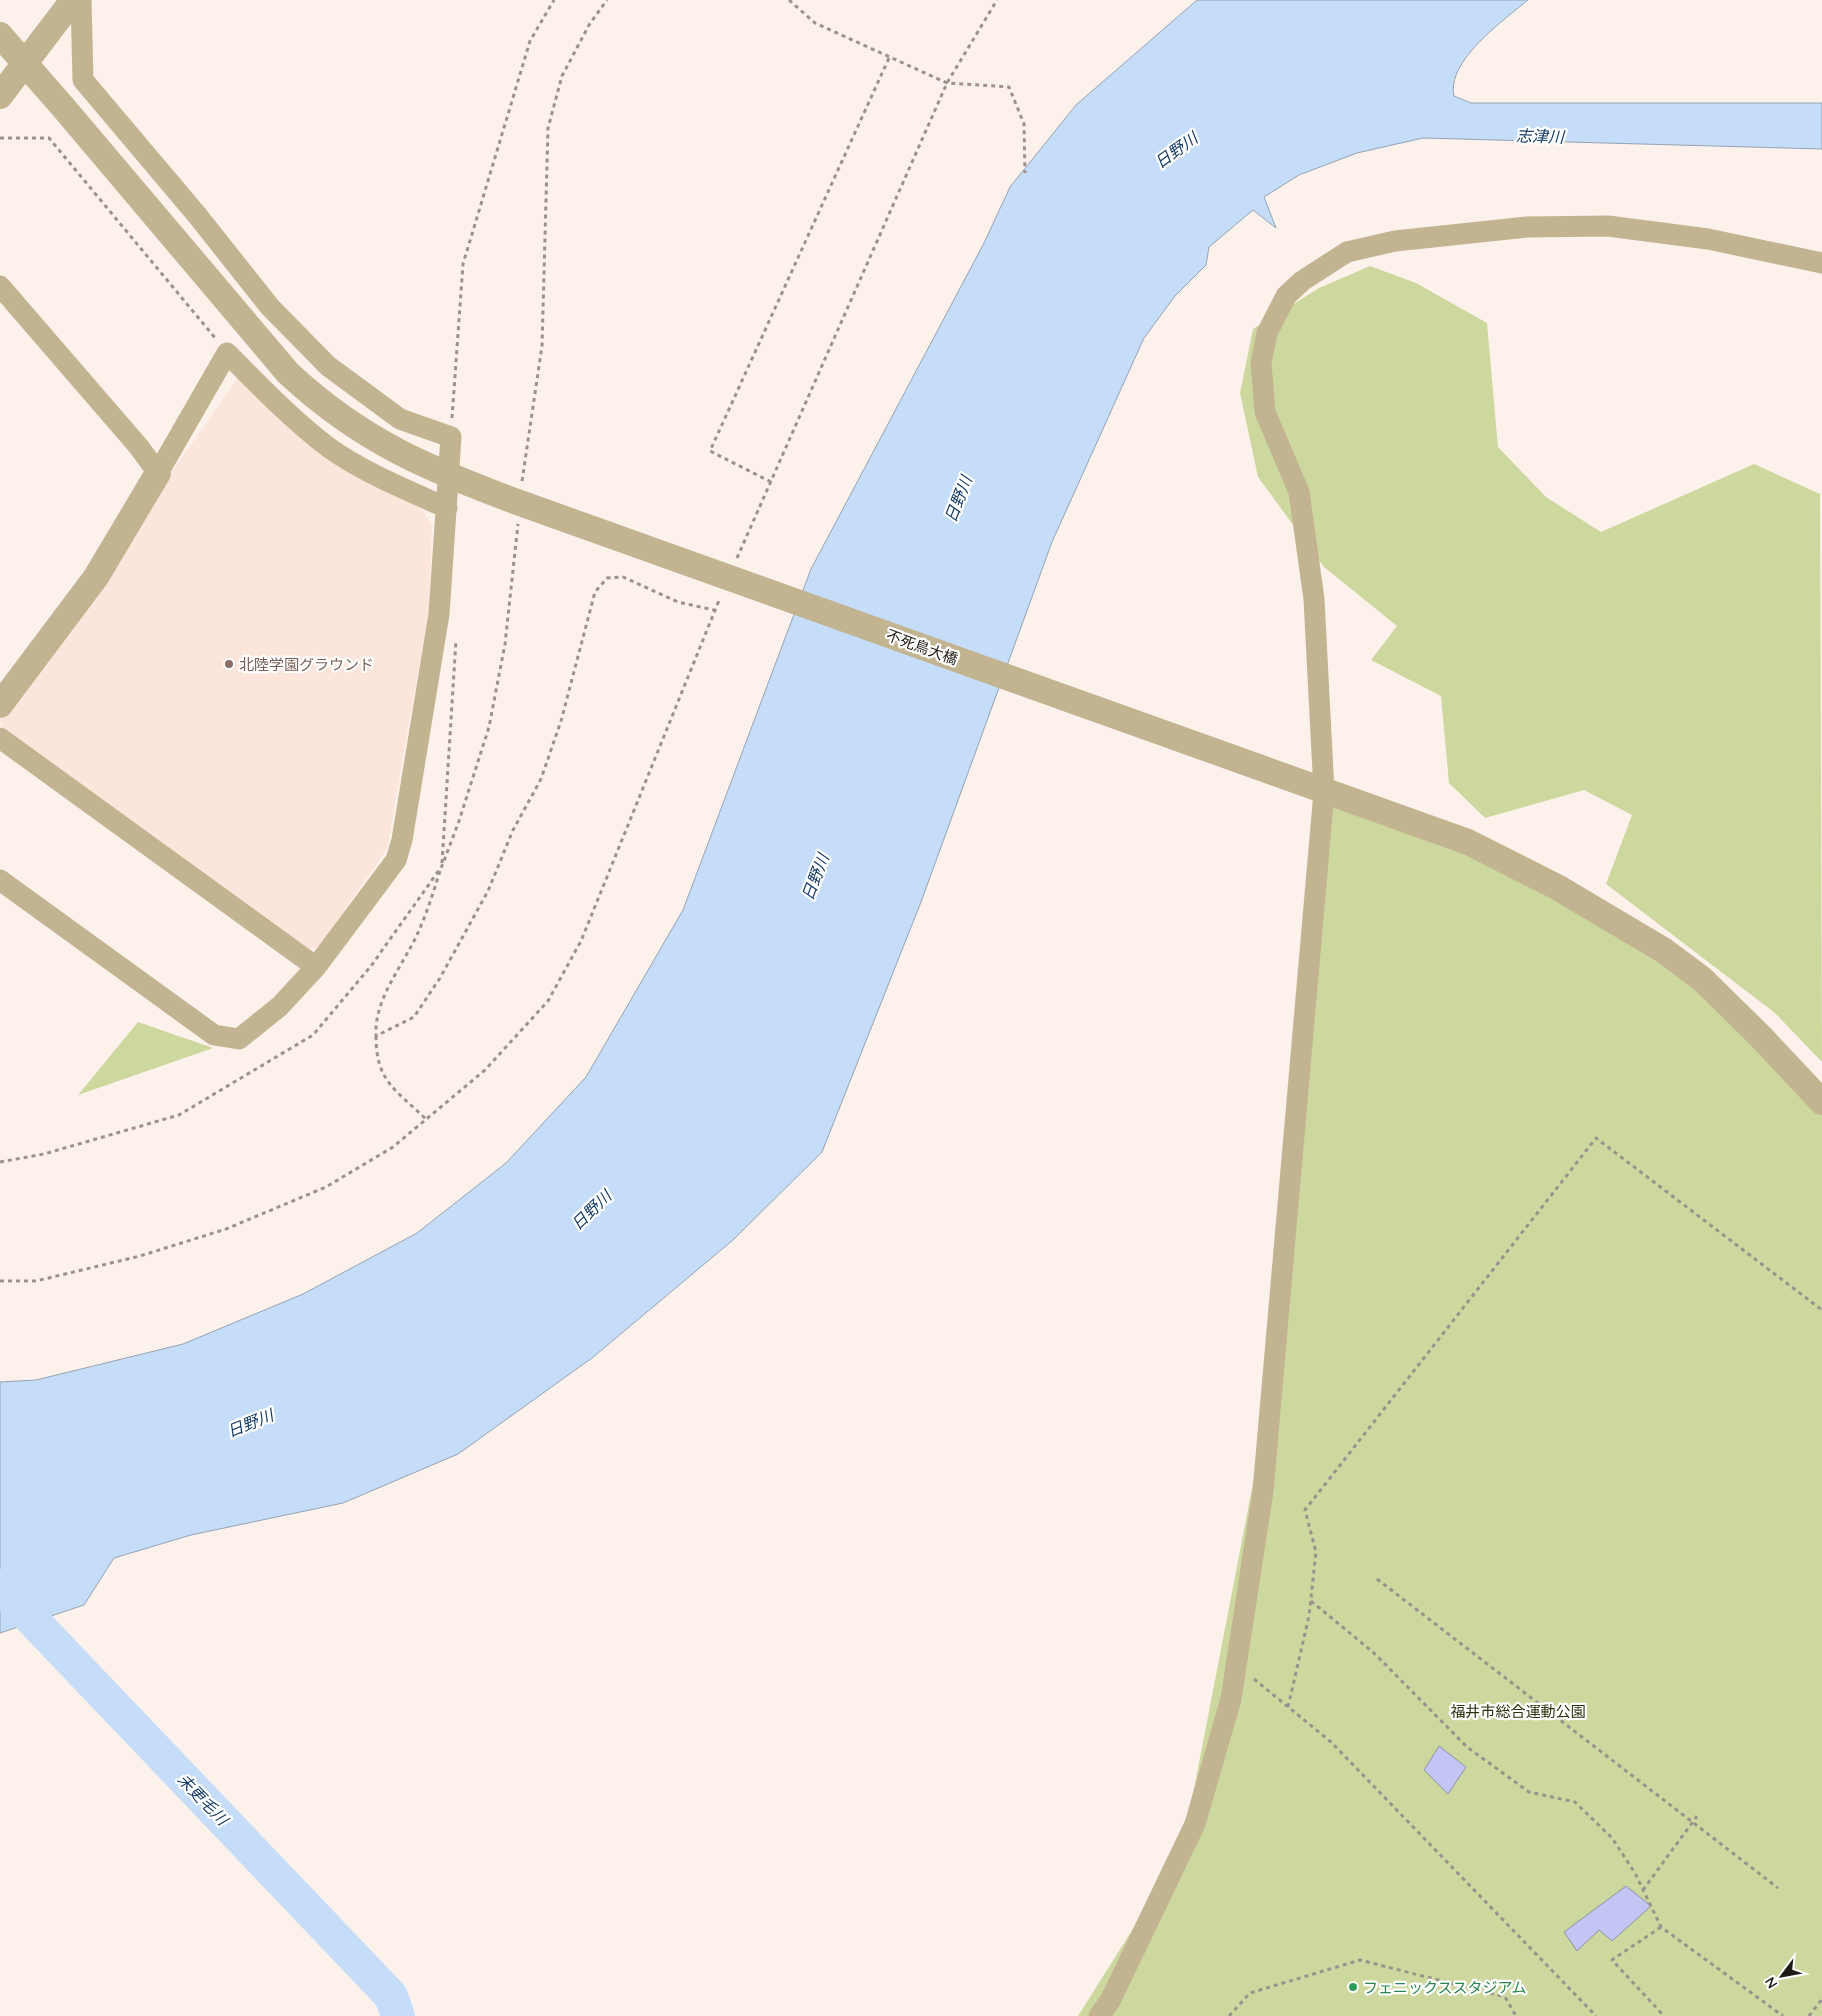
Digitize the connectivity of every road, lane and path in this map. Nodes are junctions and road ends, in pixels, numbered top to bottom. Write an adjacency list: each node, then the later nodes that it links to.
1 (73, 0): 8 (street)
2 (81, 0): 15 (street)
3 (554, 0): 15 (path)
4 (607, 0): 18 (path)
5 (789, 0): 7 (path)
6 (0, 35): 8 (street, 不死鳥大橋)
7 (889, 58): 11 (path); 17 (path)
8 (25, 65): 9 (street); 18 (street, 不死鳥大橋)
9 (0, 96)
10 (0, 138): 14 (path)
11 (1025, 173)
12 (1822, 263): 24 (street)
13 (0, 286): 16 (street)
14 (227, 353): 16 (street); 19 (street)
15 (451, 436): 19 (street)
16 (158, 473): 22 (street)
17 (771, 482)
18 (520, 503): 24 (street, 不死鳥大橋)
19 (447, 508): 26 (street)
20 (714, 610): 27 (path)
21 (456, 638): 27 (path)
22 (0, 705)
23 (0, 738): 26 (street)
24 (1324, 792): 28 (street, 不死鳥大橋); 33 (street)
25 (0, 880): 26 (street)
26 (316, 967)
27 (376, 1036): 29 (path)
28 (1822, 1102)
29 (0, 1281)
30 (1822, 1310): 32 (path)
31 (1377, 1578): 36 (path)
32 (1310, 1601): 34 (path); 37 (path)
33 (1236, 1664): 34 (path); 40 (street)
34 (1288, 1707): 43 (path)
35 (1697, 1816): 37 (path)
36 (1778, 1888)
37 (1643, 1890): 38 (path)
38 (1660, 1927): 44 (path); 45 (path)
39 (1822, 1999): 46 (path)
40 (1099, 2016)
41 (1228, 2016): 42 (path)
42 (1516, 2016)
43 (1596, 2016)
44 (1664, 2016)
45 (1783, 2016)
46 (1809, 2016)

